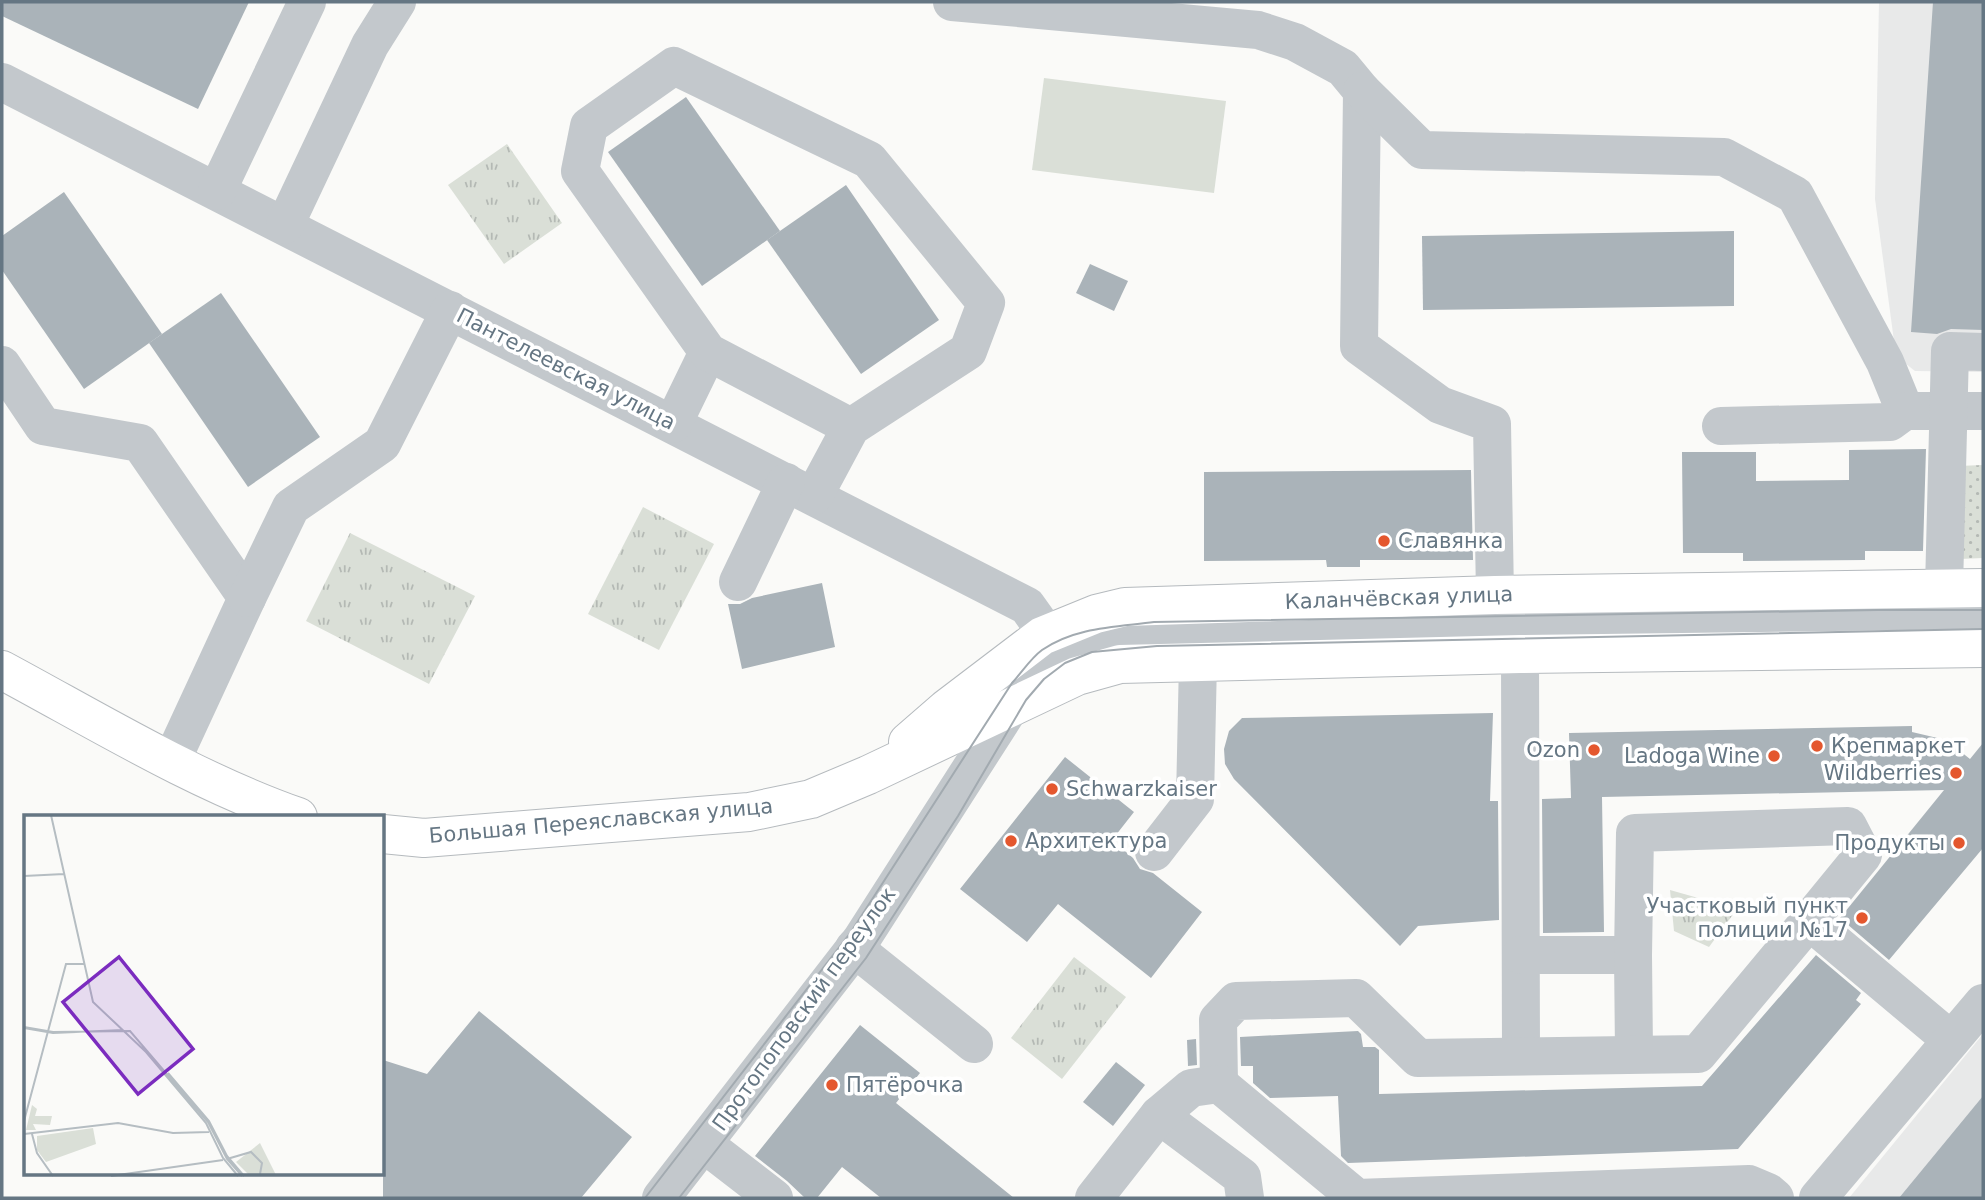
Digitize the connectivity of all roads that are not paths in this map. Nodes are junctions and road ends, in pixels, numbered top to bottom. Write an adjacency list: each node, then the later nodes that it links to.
1 (307, 2): 6 (street)
2 (397, 2): 7 (street)
3 (952, 2): 5 (street)
4 (2, 82): 6 (street, Пантелеевская улица)
5 (1362, 91): 12 (street); 21 (street)
6 (216, 191): 7 (street, Пантелеевская улица)
7 (285, 225): 8 (street, Пантелеевская улица)
8 (450, 310): 14 (street, Пантелеевская улица); 22 (street)
9 (708, 352): 14 (street); 16 (street); 16 (street)
10 (1983, 352): 13 (street)
11 (2, 365): 22 (street)
12 (1906, 411): 13 (street); 15 (street)
13 (1966, 411): 19 (street)
14 (673, 424): 17 (street, Пантелеевская улица)
15 (1721, 426)
16 (851, 427): 17 (street)
17 (800, 489): 18 (street); 24 (street, Пантелеевская улица)
18 (738, 582)
19 (1944, 588): 20 (main road, Каланчёвская улица); 21 (main road, Каланчёвская улица)
20 (1983, 588)
21 (1495, 595): 24 (main road, Каланчёвская улица)
22 (247, 598): 31 (street)
23 (1983, 618): 29 (street)
24 (1042, 636): 29 (street); 32 (main road, Каланчёвская улица)
25 (1983, 648): 26 (main road)
26 (1520, 654): 27 (main road); 38 (street)
27 (1198, 660): 30 (main road); 35 (street)
28 (2, 670): 31 (main road)
29 (1028, 673): 30 (street); 32 (street)
30 (1009, 709): 32 (main road, Большая Переяславская улица); 37 (street, Протопоповский переулок)
31 (172, 760): 33 (main road)
32 (868, 775): 34 (main road, Большая Переяславская улица)
33 (293, 815)
34 (385, 834)
35 (1154, 852)
36 (1809, 921): 39 (street); 41 (street); 43 (street)
37 (854, 948): 42 (street); 47 (street, Протопоповский переулок)
38 (1521, 955): 39 (street); 44 (street)
39 (1633, 955): 43 (street)
40 (1983, 1003): 41 (street)
41 (1951, 1040): 54 (street)
42 (974, 1044)
43 (1634, 1054): 44 (street)
44 (1521, 1056): 45 (street)
45 (1219, 1084): 46 (street); 48 (street)
46 (1159, 1115): 51 (street); 52 (street)
47 (704, 1144): 49 (street, Протопоповский переулок); 50 (street)
48 (1395, 1197): 53 (street)
49 (661, 1198)
50 (774, 1198)
51 (1094, 1198)
52 (1245, 1198)
53 (1774, 1198)
54 (1818, 1198)

